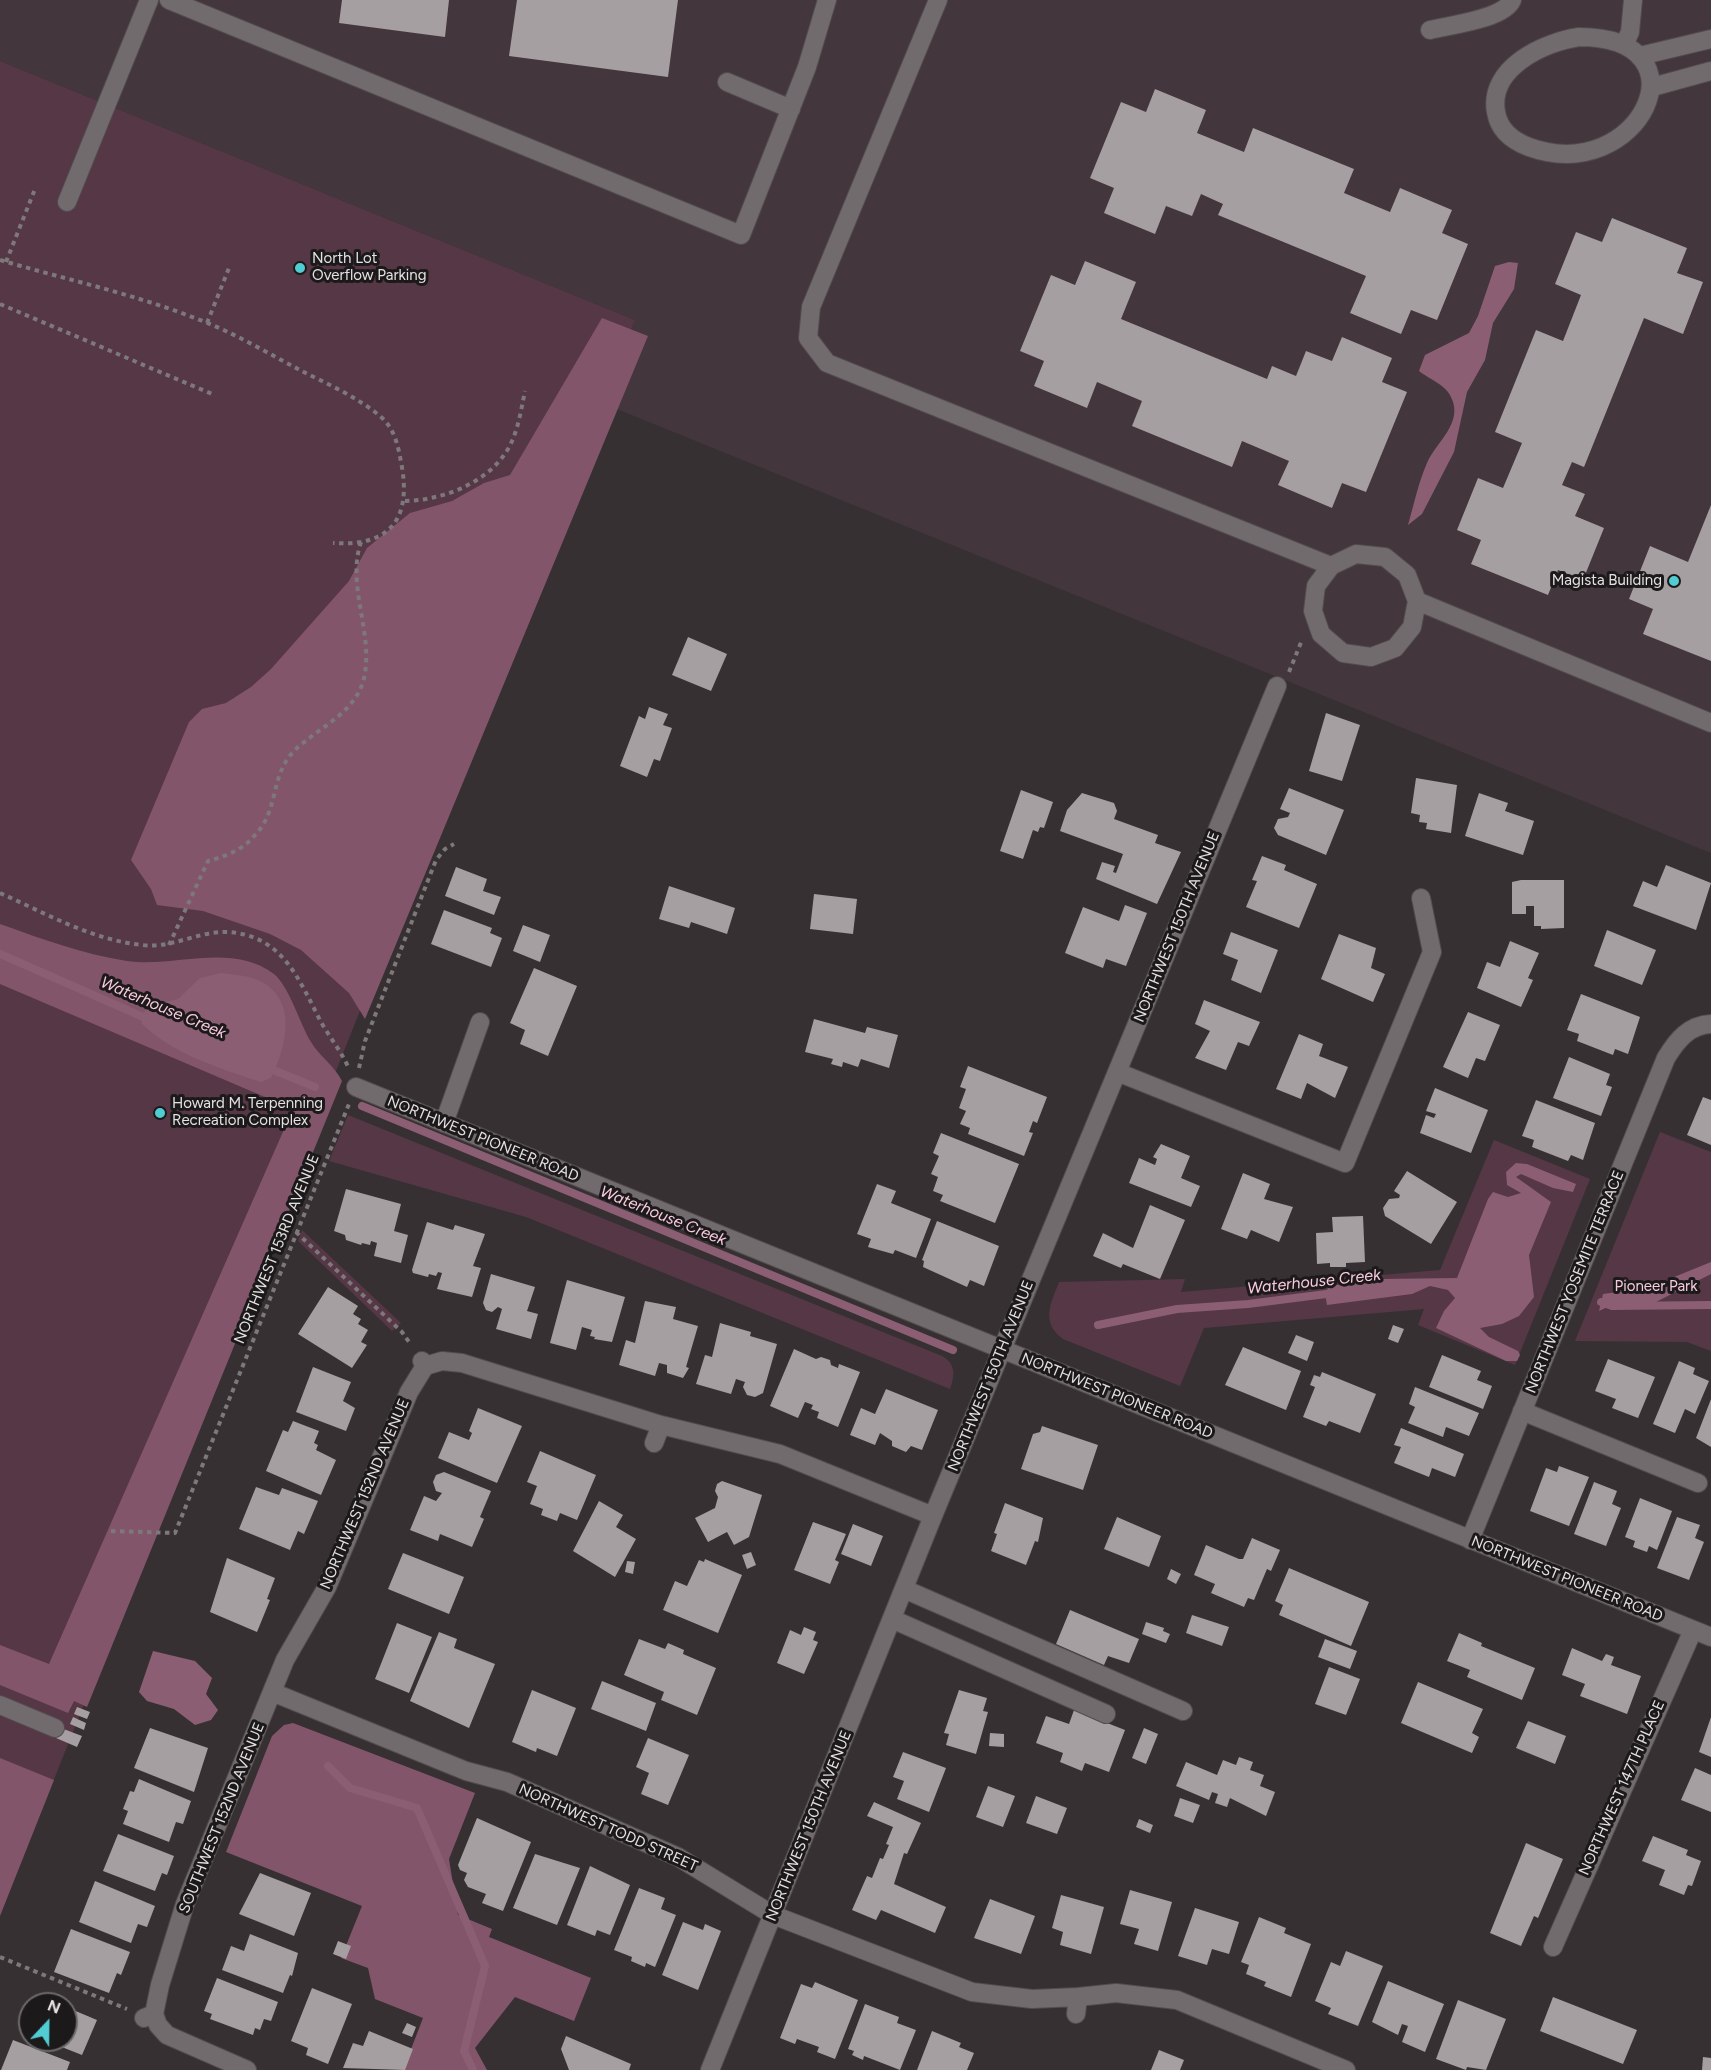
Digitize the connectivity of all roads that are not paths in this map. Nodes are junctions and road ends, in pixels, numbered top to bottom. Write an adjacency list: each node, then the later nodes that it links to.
1 (150, 0): 15 (street)
2 (169, 0): 14 (street)
3 (826, 0): 14 (street)
4 (938, 0): 16 (street)
5 (1512, 0): 7 (street)
6 (1634, 0): 9 (street)
7 (1430, 30)
8 (1711, 39): 10 (street)
9 (1625, 43): 10 (street); 13 (street)
10 (1644, 55): 13 (street)
11 (1711, 71): 13 (street)
12 (727, 82): 14 (street)
13 (1656, 86)
14 (790, 110)
15 (67, 202)
16 (1331, 566): 17 (street); 17 (street)
17 (1417, 601): 19 (street)
18 (1276, 686): 23 (street, NORTHWEST 150TH AVENUE)
19 (1711, 723)
20 (1421, 898): 23 (street)
21 (480, 1022): 25 (street)
22 (1711, 1024): 27 (street, NORTHWEST YOSEMITE TERRACE)
23 (1117, 1072): 26 (street, NORTHWEST 150TH AVENUE)
24 (356, 1087): 25 (street, NORTHWEST PIONEER ROAD)
25 (444, 1123): 26 (street, NORTHWEST PIONEER ROAD)
26 (1002, 1349): 31 (street, NORTHWEST 150TH AVENUE); 32 (street, NORTHWEST PIONEER ROAD)
27 (1522, 1411): 30 (street); 32 (street, NORTHWEST YOSEMITE TERRACE)
28 (661, 1425): 29 (street); 31 (street); 37 (street, NORTHWEST 152ND AVENUE)
29 (654, 1443)
30 (1698, 1483)
31 (933, 1516): 33 (street, NORTHWEST 150TH AVENUE)
32 (1470, 1540): 35 (street, NORTHWEST PIONEER ROAD)
33 (904, 1589): 34 (street, NORTHWEST 150TH AVENUE); 39 (street)
34 (892, 1619): 40 (street); 42 (street, NORTHWEST 150TH AVENUE)
35 (1693, 1630): 36 (street, NORTHWEST PIONEER ROAD); 43 (street, NORTHWEST 147TH PLACE)
36 (1711, 1637)
37 (272, 1692): 42 (street, NORTHWEST TODD STREET); 46 (street, SOUTHWEST 152ND AVENUE)
38 (0, 1705): 41 (street)
39 (1183, 1711)
40 (1106, 1714)
41 (55, 1728)
42 (773, 1915): 44 (street, NORTHWEST 150TH AVENUE); 45 (street, NORTHWEST TODD STREET)
43 (1553, 1947)
44 (711, 2069)
45 (1342, 2069)
46 (247, 2070)

